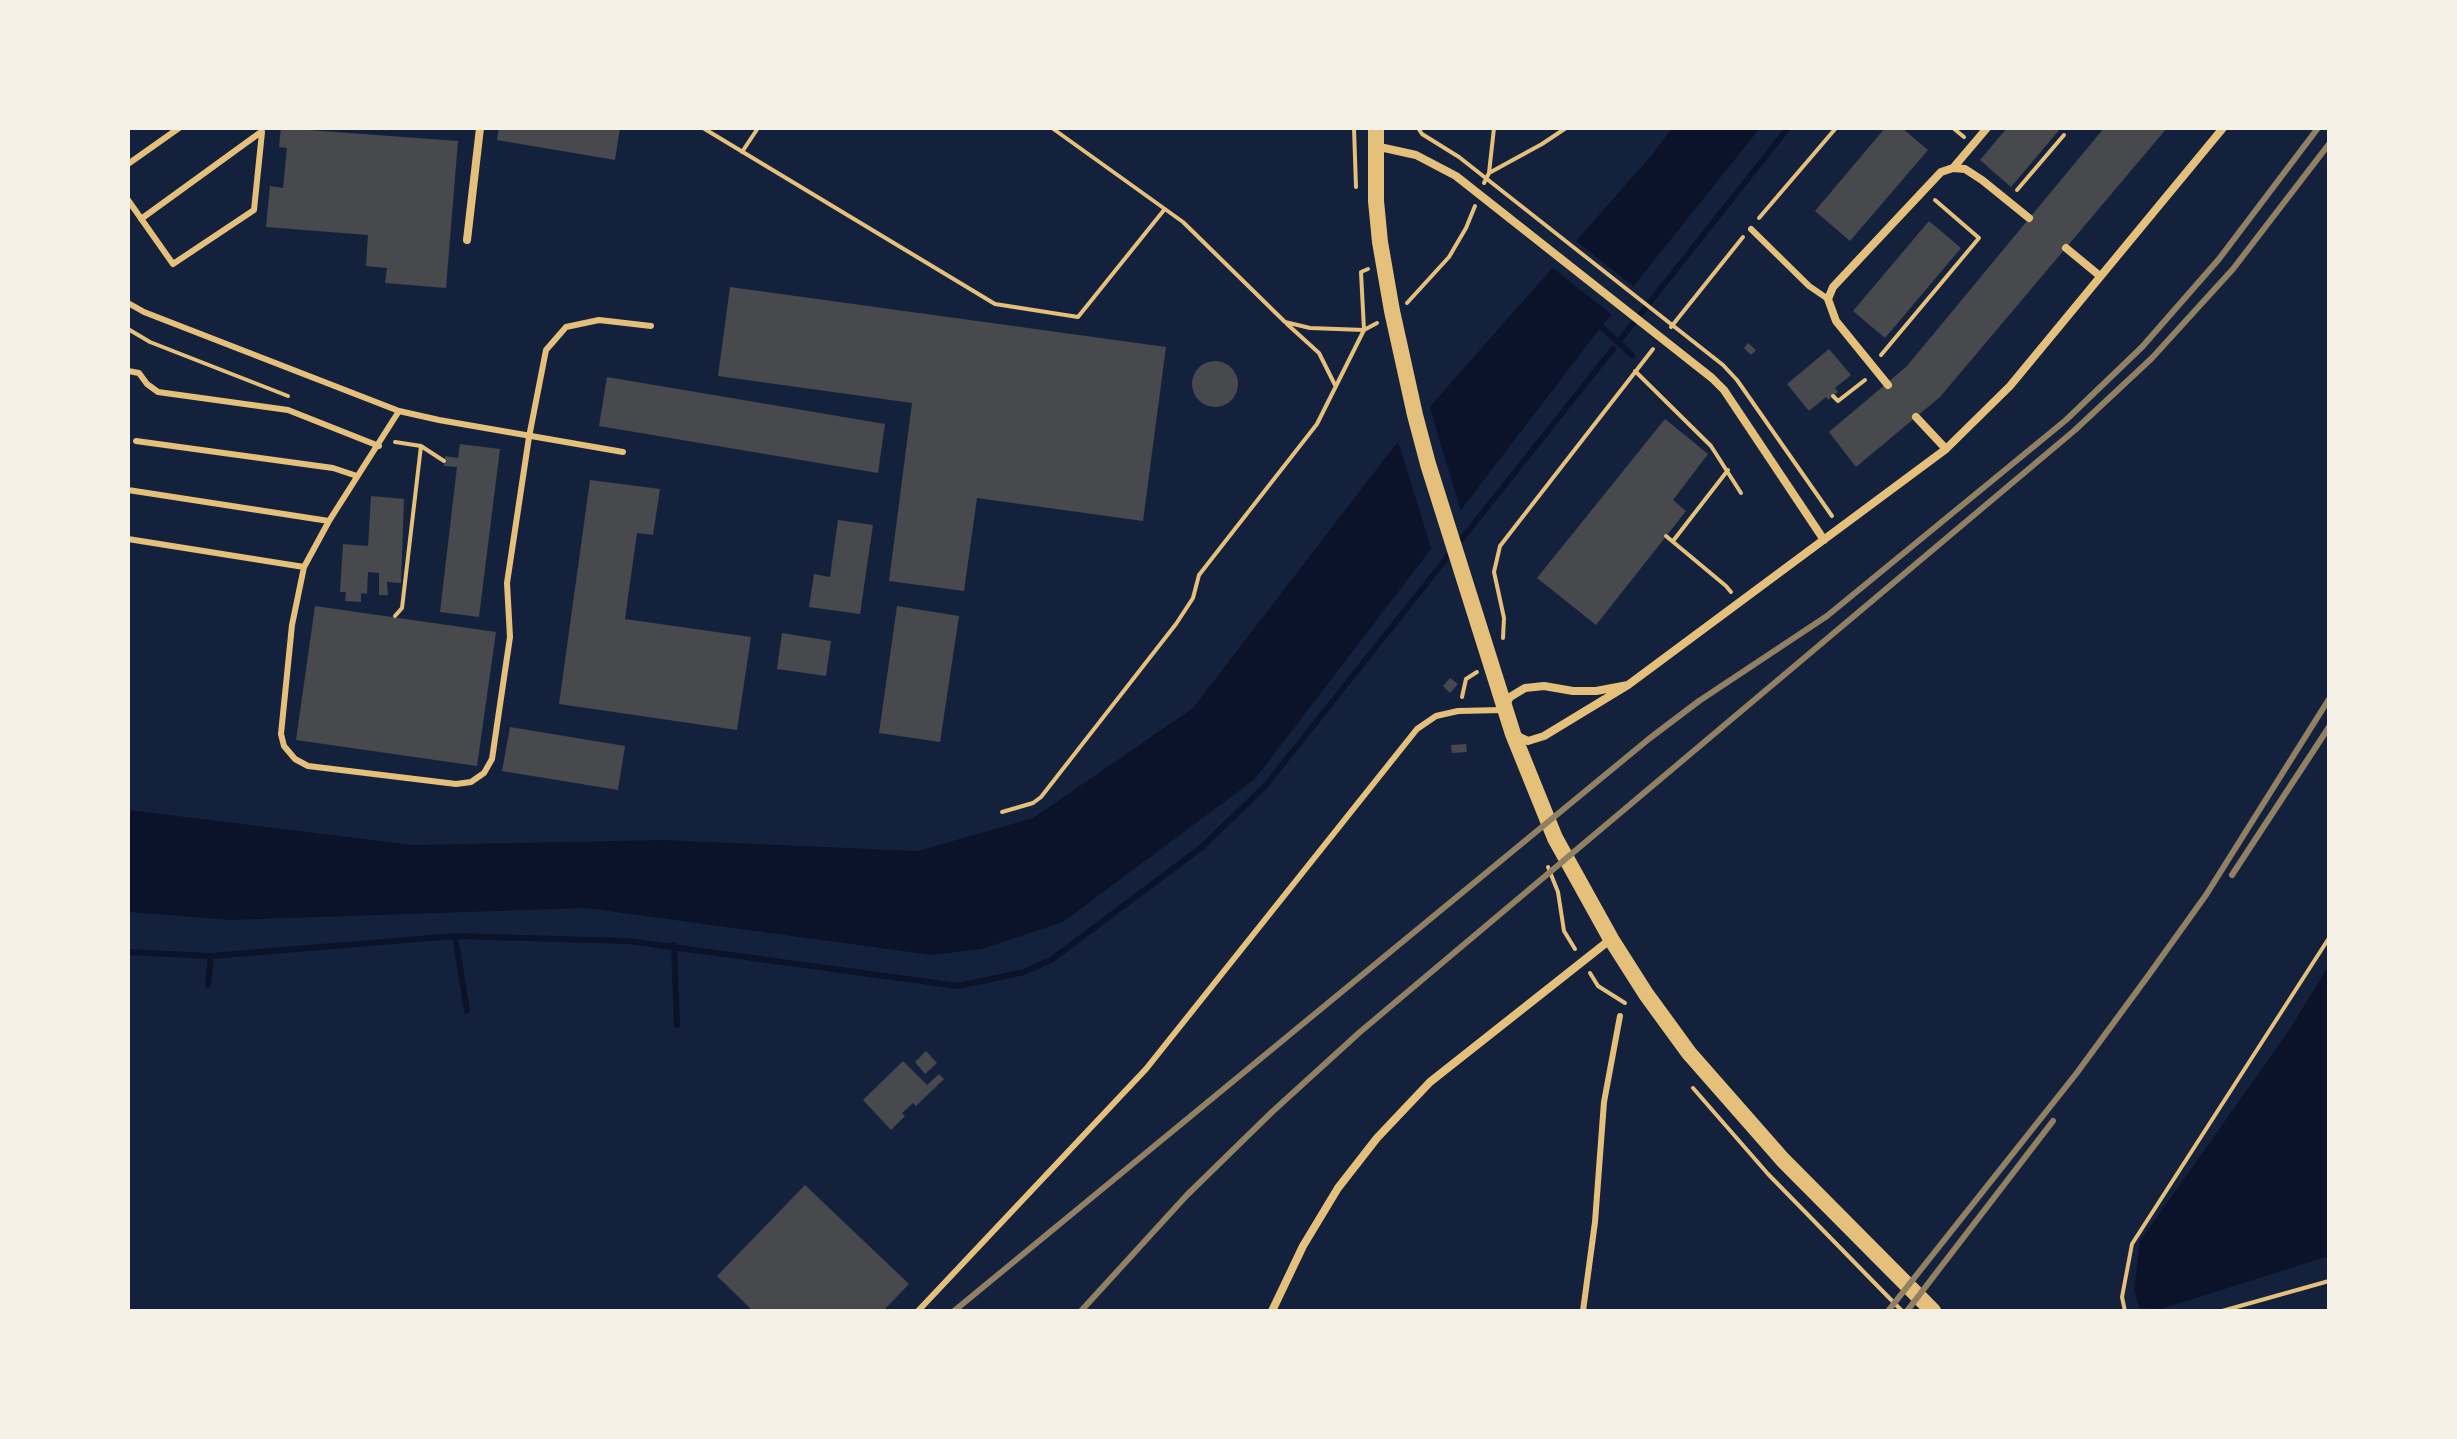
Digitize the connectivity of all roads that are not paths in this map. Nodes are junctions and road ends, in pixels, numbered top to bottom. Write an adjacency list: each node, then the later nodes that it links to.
1 (179, 128): 8 (lane)
2 (480, 128): 14 (street)
3 (1376, 128): 7 (main road)
4 (1987, 128): 9 (street)
5 (2223, 128): 16 (street)
6 (261, 130): 12 (lane); 12 (lane)
7 (1375, 146): 33 (street); 37 (main road)
8 (128, 164)
9 (1953, 168): 11 (street); 17 (street)
10 (128, 200): 12 (lane)
11 (2029, 218)
12 (141, 219)
13 (1751, 229): 17 (lane)
14 (467, 240)
15 (2066, 248): 16 (street)
16 (2100, 276): 27 (street)
17 (1828, 299): 21 (street)
18 (128, 303): 22 (lane)
19 (651, 326): 24 (lane)
20 (128, 371): 26 (lane)
21 (1888, 385)
22 (399, 411): 24 (lane); 26 (lane)
23 (1916, 417): 27 (street)
24 (529, 437): 28 (lane); 34 (lane)
25 (136, 441): 29 (lane)
26 (379, 446): 29 (lane)
27 (1946, 449): 33 (street)
28 (623, 452)
29 (357, 476): 31 (lane)
30 (128, 490): 31 (lane)
31 (329, 521): 34 (lane)
32 (128, 539): 34 (lane)
33 (1824, 540): 35 (street)
34 (304, 567)
35 (1628, 685): 36 (street); 36 (street)
36 (1502, 710): 39 (lane)
37 (1611, 939): 40 (street); 42 (main road)
38 (1620, 1016): 41 (lane)
39 (918, 1311)
40 (1272, 1311)
41 (1583, 1311)
42 (1933, 1311)

